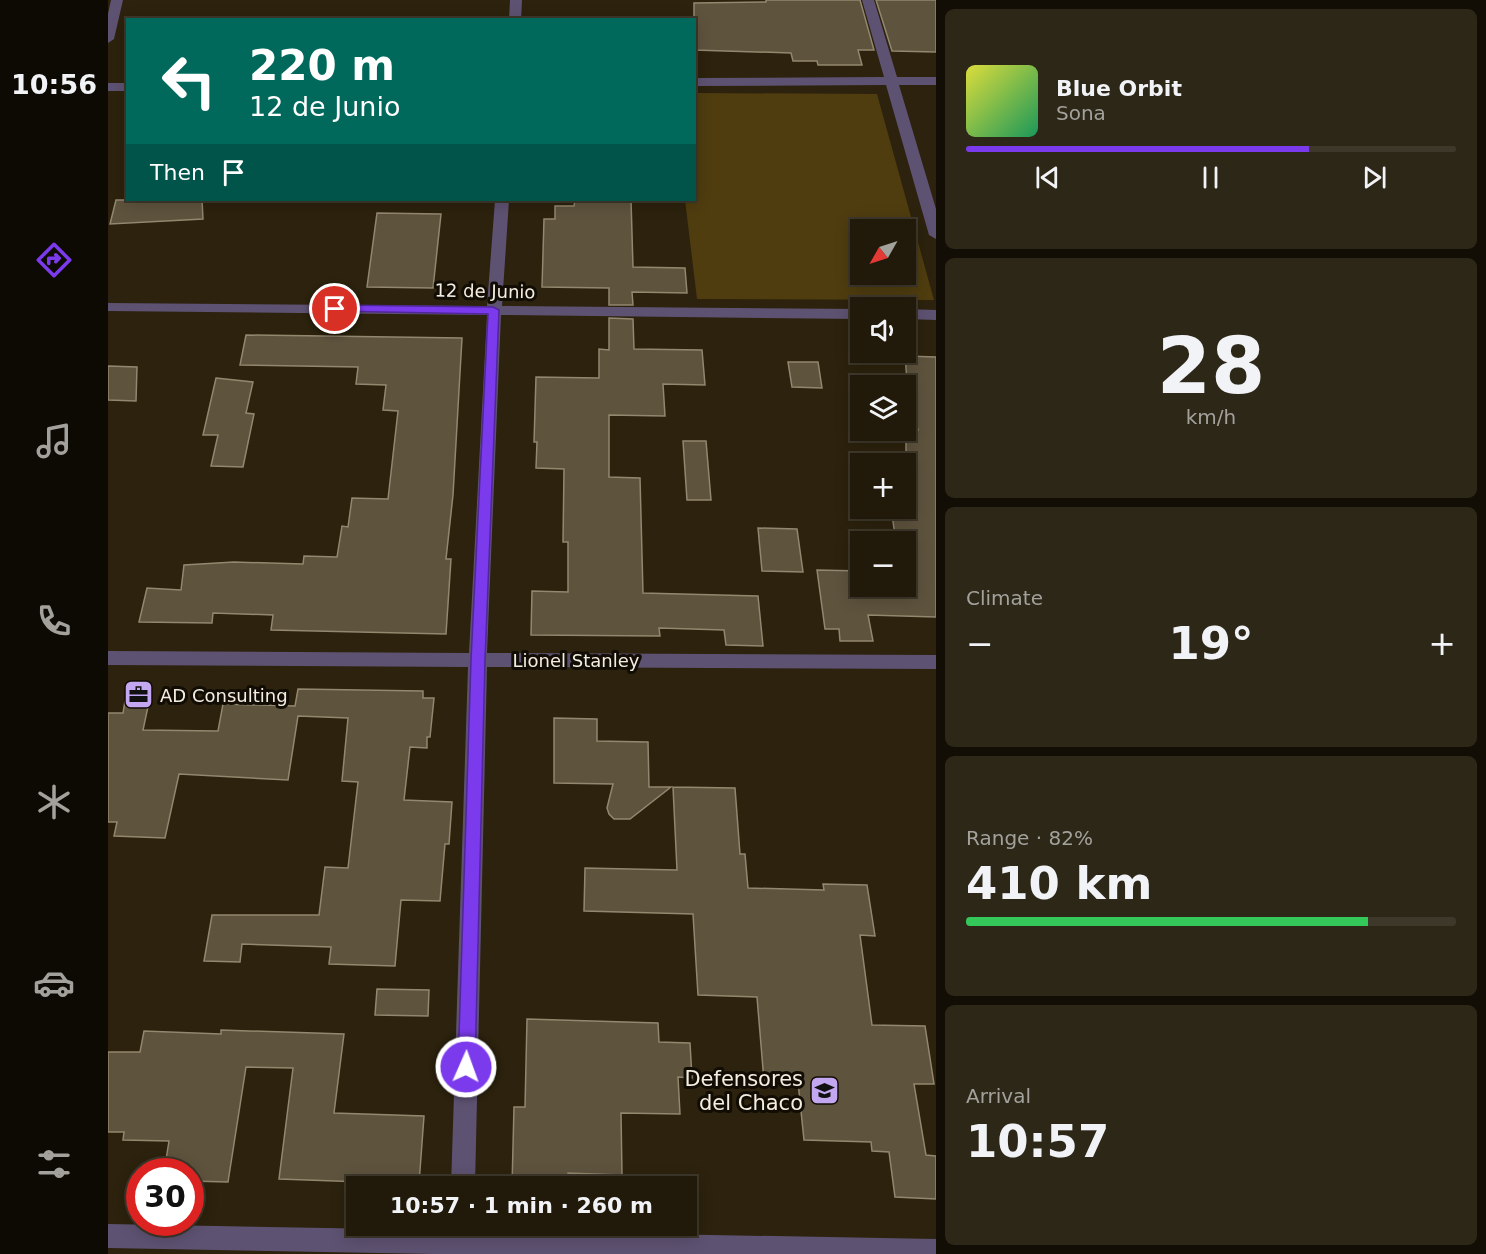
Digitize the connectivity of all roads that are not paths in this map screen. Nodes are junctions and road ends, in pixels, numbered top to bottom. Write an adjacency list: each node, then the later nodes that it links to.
1 (117, 0): 5 (street)
2 (516, 0): 4 (street)
3 (868, 0): 6 (street)
4 (514, 18)
5 (108, 39)
6 (891, 80): 7 (street); 8 (street); 12 (street)
7 (936, 81)
8 (696, 82)
9 (108, 87): 10 (street)
10 (126, 87)
11 (502, 201): 14 (street)
12 (936, 235)
13 (108, 307): 14 (street, 12 de Junio)
14 (493, 310): 15 (street, 12 de Junio); 19 (street)
15 (850, 314)
16 (916, 314): 17 (street)
17 (936, 315)
18 (108, 658): 19 (street, Lionel Stanley)
19 (478, 660): 20 (street, Lionel Stanley); 21 (street)
20 (936, 662)
21 (463, 1176)
22 (108, 1236): 23 (street)
23 (461, 1241): 24 (street)
24 (936, 1251)

